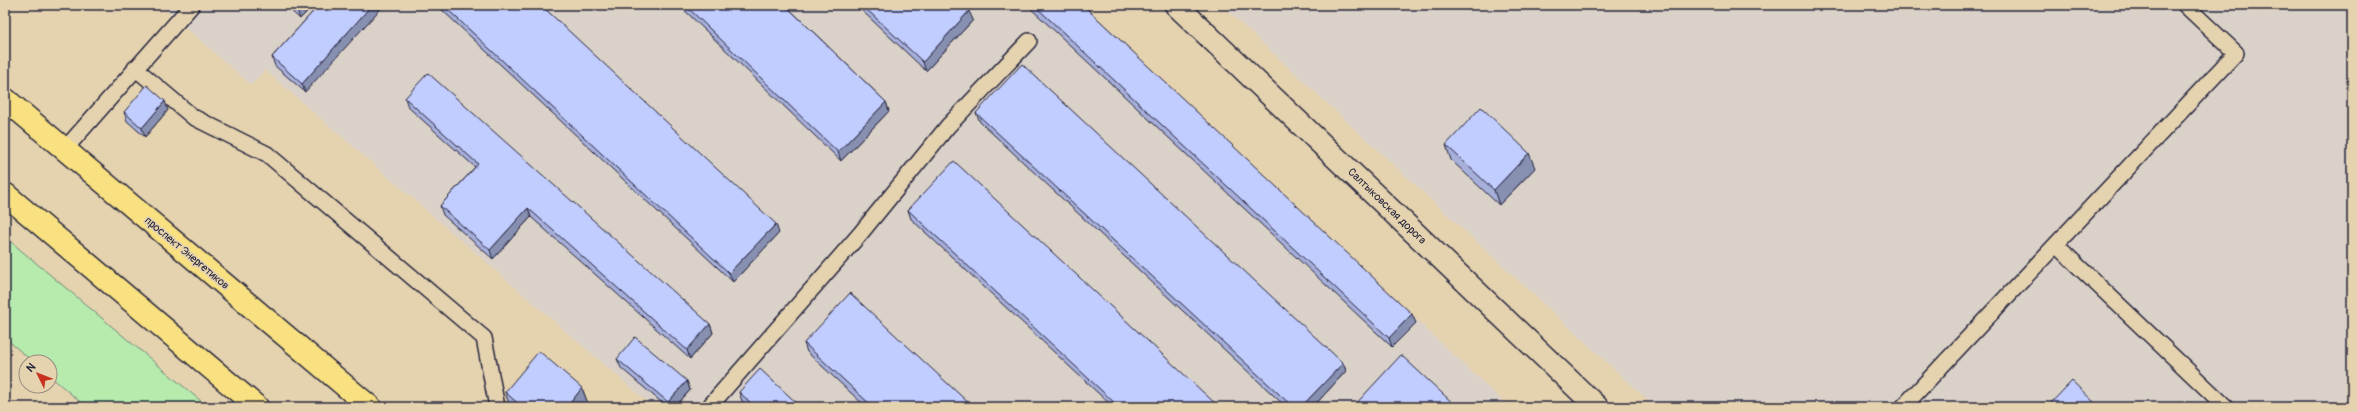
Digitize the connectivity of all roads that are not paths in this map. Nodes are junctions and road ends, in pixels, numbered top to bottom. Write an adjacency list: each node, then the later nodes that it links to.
1 (192, 5): 5 (lane)
2 (1176, 5): 14 (street, Салтыковская дорога)
3 (2185, 5): 9 (lane)
4 (1030, 41): 13 (lane)
5 (135, 68): 7 (lane); 12 (lane)
6 (5, 99): 7 (main road, проспект Энергетиков)
7 (64, 149): 11 (main road, проспект Энергетиков)
8 (5, 194): 10 (main road)
9 (2057, 246): 15 (lane); 16 (lane)
10 (257, 407)
11 (370, 407)
12 (497, 407)
13 (709, 407)
14 (1597, 407)
15 (1903, 407)
16 (2226, 407)

